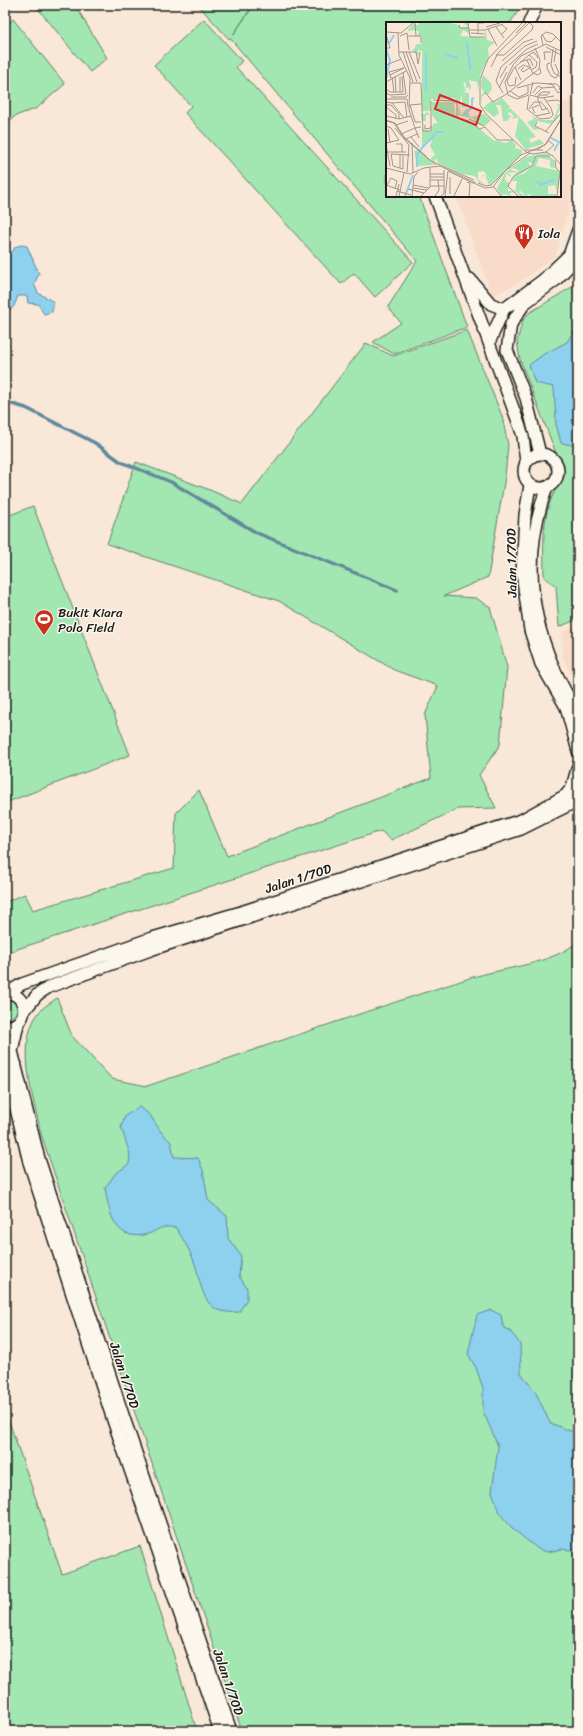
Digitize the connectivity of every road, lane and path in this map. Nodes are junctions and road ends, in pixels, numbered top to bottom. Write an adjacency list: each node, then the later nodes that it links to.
1 (537, 5): 2 (street)
2 (528, 22)
3 (435, 197): 6 (street)
4 (578, 230): 7 (street)
5 (578, 252): 9 (street)
6 (462, 267): 7 (street); 8 (street)
7 (504, 309): 8 (street)
8 (489, 343): 10 (street)
9 (540, 454): 10 (street); 12 (street)
10 (526, 462): 11 (street)
11 (530, 484): 12 (street); 14 (street, Jalan 1/70D)
12 (547, 487): 13 (street, Jalan 1/70D)
13 (578, 715)
14 (578, 751)
15 (578, 766): 17 (street, Jalan 1/70D)
16 (578, 797): 18 (street, Jalan 1/70D)
17 (6, 993): 18 (street)
18 (24, 1011): 19 (street, Jalan 1/70D)
19 (18, 1024): 20 (street); 23 (street, Jalan 1/70D)
20 (5, 1027)
21 (5, 1064): 22 (street, Jalan 1/70D)
22 (220, 1731)
23 (231, 1731)

